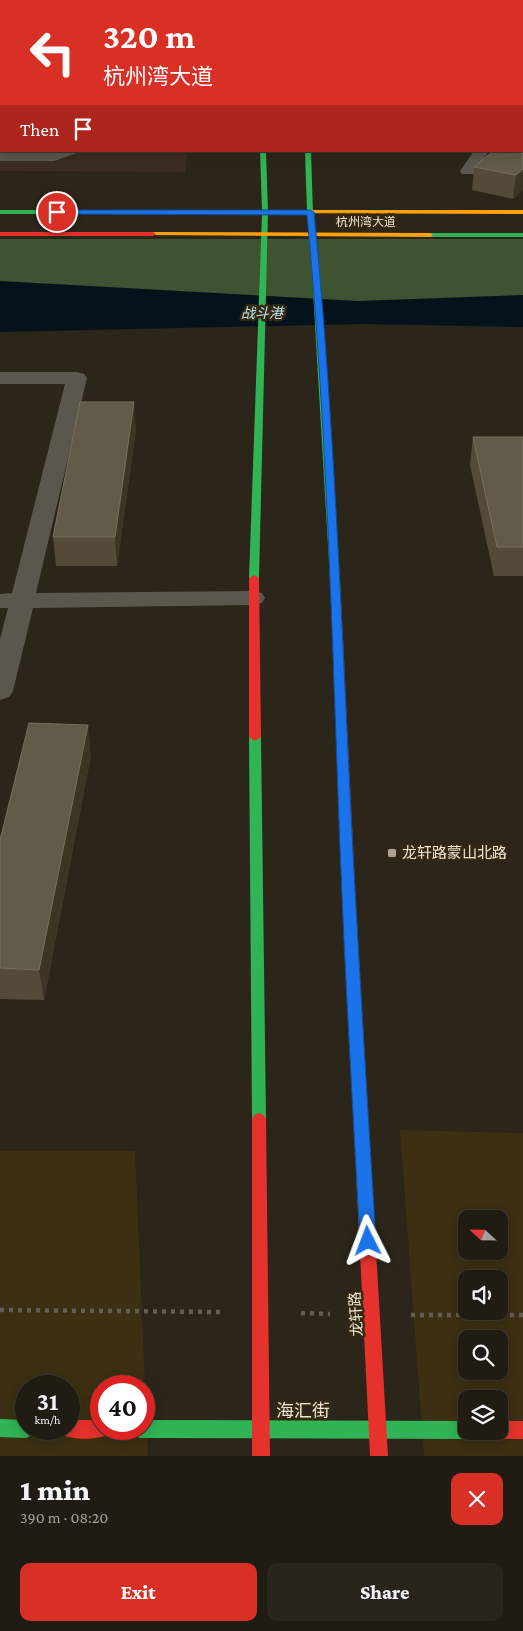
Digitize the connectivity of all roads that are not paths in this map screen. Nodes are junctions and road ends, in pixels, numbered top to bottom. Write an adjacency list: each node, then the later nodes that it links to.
1 (70, 152): 5 (lane)
2 (263, 152): 8 (street)
3 (308, 152): 9 (street, 龙轩路)
4 (481, 152): 6 (street)
5 (0, 157)
6 (468, 171)
7 (0, 212): 8 (street, 杭州湾大道)
8 (265, 212): 9 (street, 杭州湾大道); 12 (street)
9 (310, 212): 10 (street, 杭州湾大道); 13 (street, 龙轩路)
10 (523, 212)
11 (0, 234): 12 (street, 杭州湾大道)
12 (264, 235): 13 (street, 杭州湾大道); 16 (street)
13 (313, 235): 14 (street, 杭州湾大道); 23 (street, 龙轩路)
14 (523, 235)
15 (0, 378): 17 (street)
16 (253, 598): 17 (street); 22 (street)
17 (10, 601): 18 (street)
18 (0, 690)
19 (0, 1428): 20 (street)
20 (15, 1428)
21 (155, 1429): 22 (street, 海汇街)
22 (261, 1429): 23 (street, 海汇街); 27 (street)
23 (378, 1429): 24 (street, 海汇街); 28 (street, 龙轩路)
24 (458, 1430)
25 (508, 1430): 26 (street)
26 (523, 1430)
27 (261, 1456)
28 (379, 1456)

